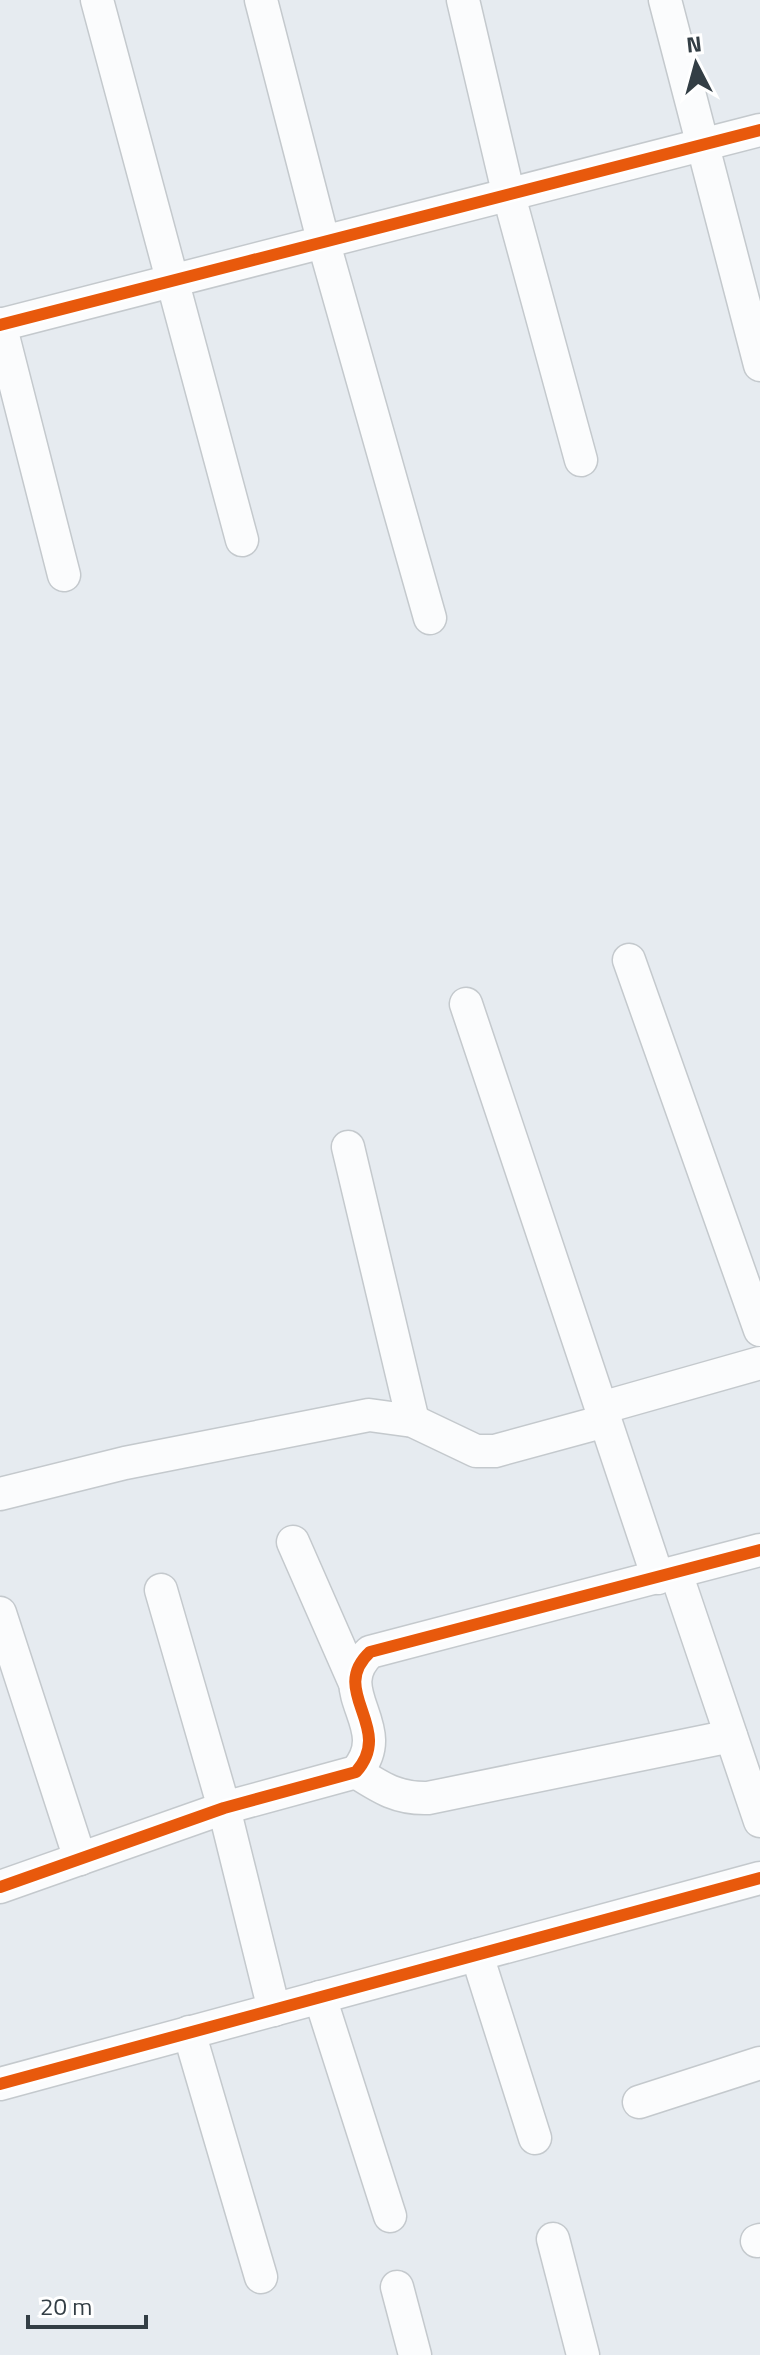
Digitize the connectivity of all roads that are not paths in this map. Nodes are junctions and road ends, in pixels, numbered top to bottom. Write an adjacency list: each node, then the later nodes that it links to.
1 (97, 0): 9 (street)
2 (261, 0): 8 (street)
3 (463, 0): 7 (street)
4 (673, 2): 6 (street)
5 (760, 130): 6 (street)
6 (702, 144): 7 (street); 11 (street)
7 (508, 192): 8 (street); 12 (street)
8 (323, 240): 9 (street); 15 (street)
9 (172, 280): 10 (street); 13 (street)
10 (0, 324): 14 (street)
11 (759, 358)
12 (581, 460)
13 (242, 540)
14 (64, 575)
15 (430, 618)
16 (629, 960): 19 (street)
17 (466, 1004): 21 (street)
18 (348, 1147): 22 (street)
19 (760, 1330)
20 (760, 1363): 21 (street)
21 (603, 1414): 22 (street); 26 (street)
22 (413, 1421): 23 (street)
23 (0, 1494)
24 (293, 1542): 29 (street)
25 (760, 1550): 26 (street)
26 (667, 1575): 29 (street); 30 (street)
27 (161, 1590): 32 (street)
28 (0, 1613): 34 (street)
29 (354, 1681): 31 (street)
30 (731, 1736): 31 (street); 33 (street)
31 (356, 1772): 32 (street)
32 (224, 1808): 34 (street); 39 (street)
33 (760, 1821)
34 (80, 1859): 36 (street)
35 (760, 1878): 37 (street)
36 (0, 1887)
37 (477, 1955): 38 (street); 44 (street)
38 (320, 1997): 39 (street); 45 (street)
39 (274, 2010): 40 (street)
40 (189, 2032): 42 (street); 47 (street)
41 (760, 2063): 43 (street)
42 (0, 2084)
43 (639, 2102)
44 (535, 2138)
45 (390, 2216)
46 (553, 2239): 50 (street)
47 (261, 2277)
48 (397, 2287): 49 (street)
49 (415, 2355)
50 (583, 2355)

